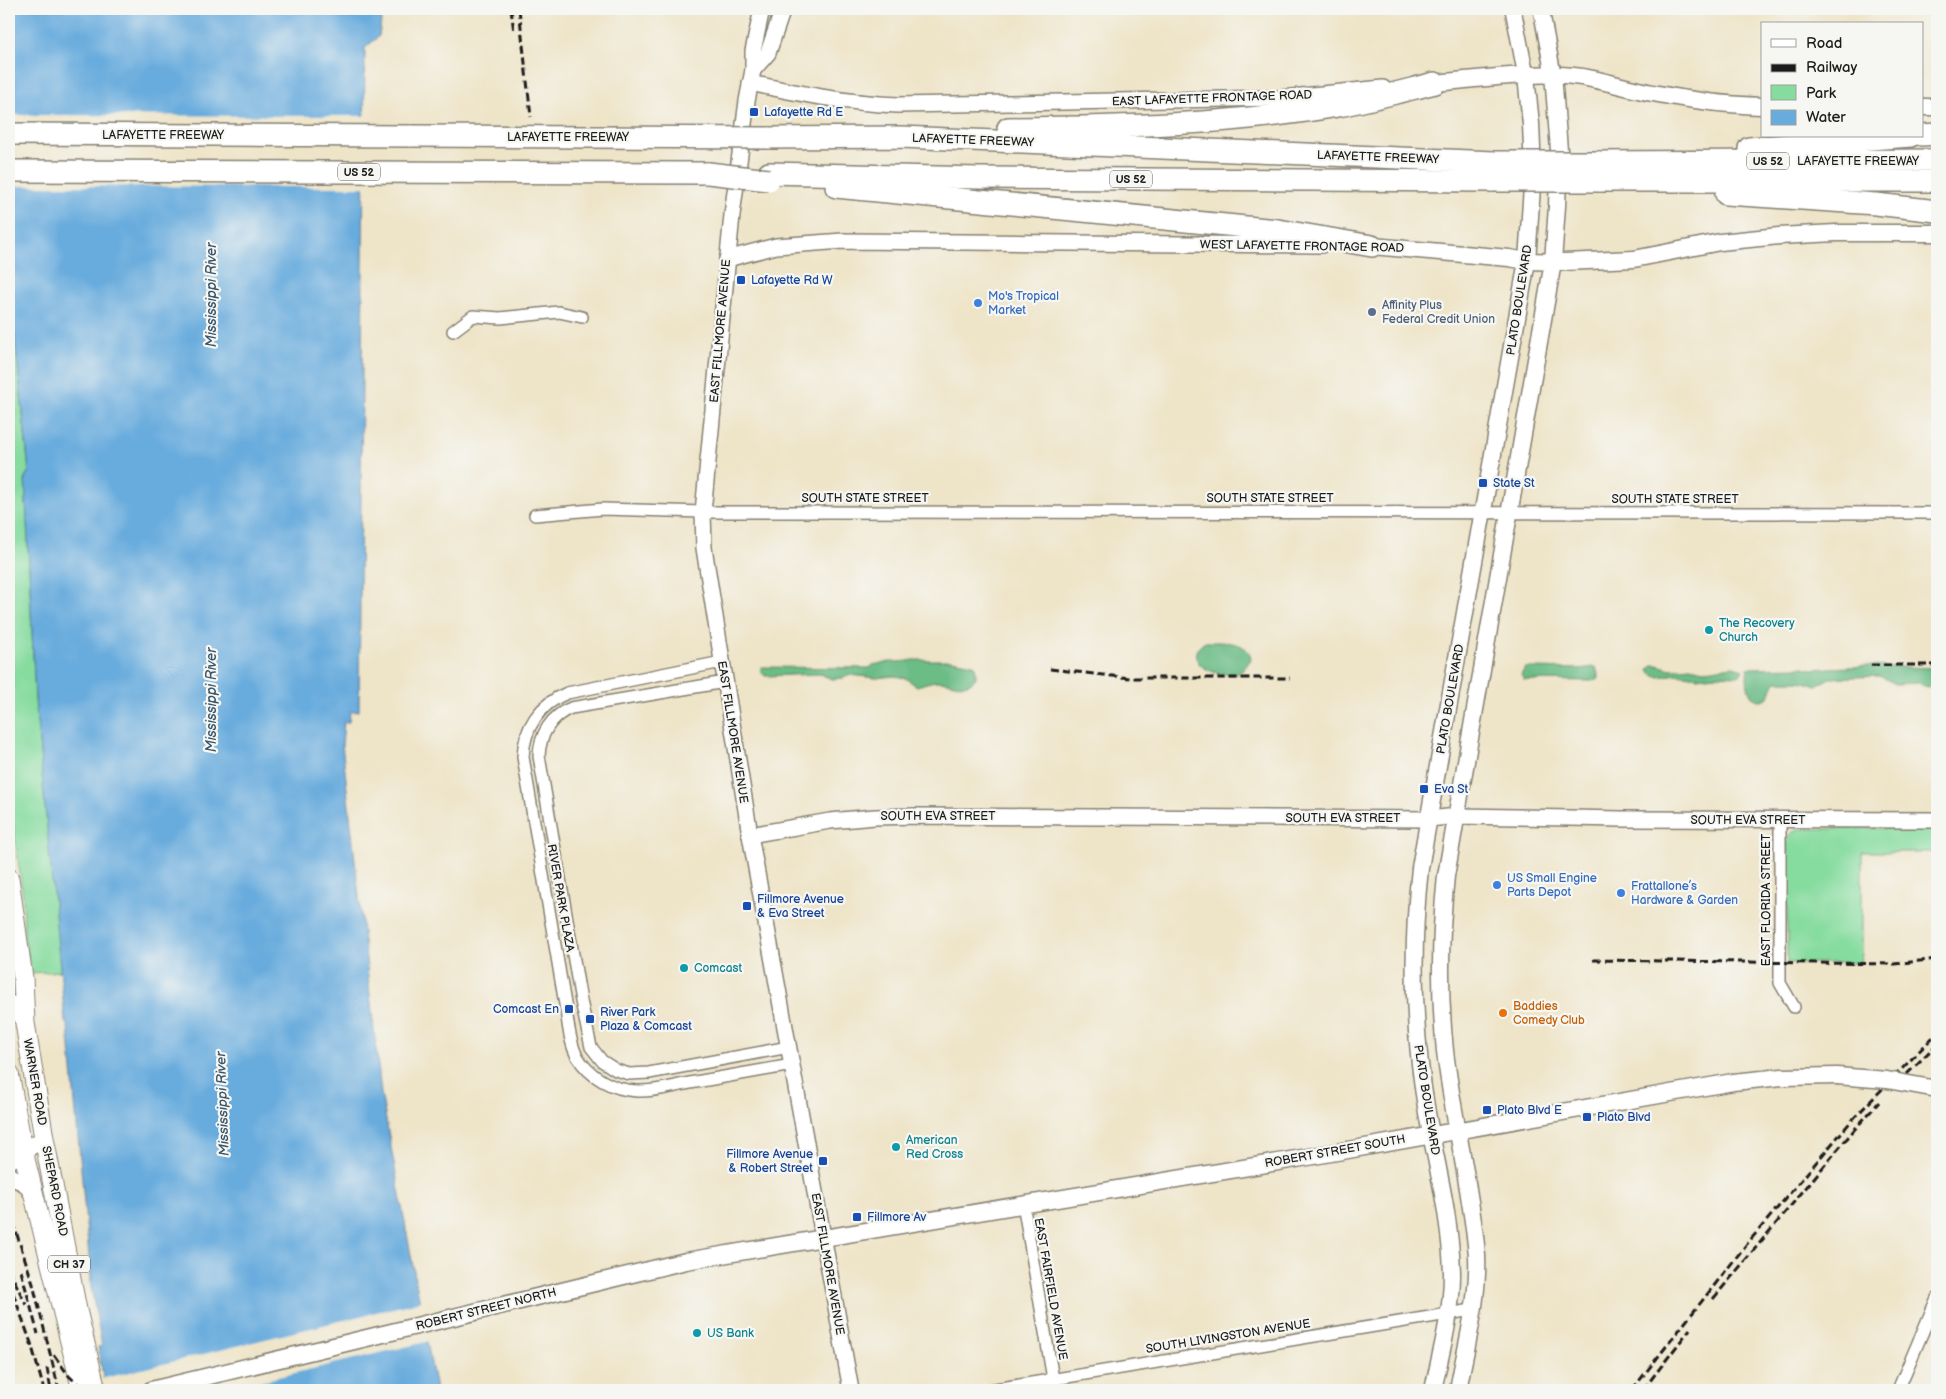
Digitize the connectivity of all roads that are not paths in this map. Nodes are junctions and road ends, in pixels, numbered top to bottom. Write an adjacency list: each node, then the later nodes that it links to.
1 (762, 9): 6 (street, EAST FILLMORE AVENUE)
2 (783, 9): 6 (street)
3 (1513, 9): 7 (street, PLATO BOULEVARD)
4 (1541, 9): 5 (street, PLATO BOULEVARD)
5 (1553, 74): 7 (main road, EAST LAFAYETTE FRONTAGE ROAD); 9 (main road, EAST LAFAYETTE FRONTAGE ROAD); 28 (main road, PLATO BOULEVARD)
6 (752, 76): 8 (street, EAST LAFAYETTE FRONTAGE ROAD); 26 (street, EAST FILLMORE AVENUE)
7 (1526, 76): 8 (main road, EAST LAFAYETTE FRONTAGE ROAD); 27 (main road, PLATO BOULEVARD)
8 (1435, 83): 15 (highway)
9 (1761, 106)
10 (1924, 107): 11 (main road)
11 (1937, 107)
12 (9, 134): 15 (highway, LAFAYETTE FREEWAY / US 52, bridge)
13 (1937, 134): 14 (highway)
14 (1924, 135)
15 (901, 137): 20 (highway, LAFAYETTE FREEWAY / US 52)
16 (1885, 138): 19 (highway)
17 (1937, 160): 19 (highway, LAFAYETTE FREEWAY / US 52)
18 (9, 171): 21 (highway, US 52, bridge)
19 (1605, 171): 20 (highway, LAFAYETTE FREEWAY / US 52, bridge); 22 (highway, LAFAYETTE FREEWAY / US 52); 23 (highway)
20 (1494, 172): 21 (highway, LAFAYETTE FREEWAY / US 52)
21 (769, 177): 25 (highway)
22 (1937, 181)
23 (1937, 211)
24 (1937, 233): 28 (main road, WEST LAFAYETTE FRONTAGE ROAD)
25 (1372, 246): 26 (street, WEST LAFAYETTE FRONTAGE ROAD); 27 (main road, WEST LAFAYETTE FRONTAGE ROAD)
26 (727, 259): 31 (street, EAST FILLMORE AVENUE)
27 (1527, 261): 28 (main road, WEST LAFAYETTE FRONTAGE ROAD); 33 (main road, PLATO BOULEVARD)
28 (1553, 262): 32 (main road, PLATO BOULEVARD)
29 (582, 317): 30 (street)
30 (453, 331)
31 (703, 512): 33 (street, SOUTH STATE STREET); 35 (street, SOUTH STATE STREET); 36 (street, EAST FILLMORE AVENUE)
32 (1510, 512): 33 (street, SOUTH STATE STREET); 34 (street, SOUTH STATE STREET); 38 (main road, PLATO BOULEVARD)
33 (1482, 513): 39 (main road, PLATO BOULEVARD)
34 (1937, 513)
35 (535, 515)
36 (722, 662): 37 (street, EAST FILLMORE AVENUE); 48 (street, RIVER PARK PLAZA)
37 (725, 682): 42 (street, EAST FILLMORE AVENUE); 47 (street, RIVER PARK PLAZA)
38 (1457, 816): 39 (street, SOUTH EVA STREET); 40 (street, SOUTH EVA STREET); 51 (main road, PLATO BOULEVARD)
39 (1429, 818): 42 (street, SOUTH EVA STREET); 52 (main road, PLATO BOULEVARD)
40 (1780, 820): 41 (street, SOUTH EVA STREET); 45 (street, EAST FLORIDA STREET)
41 (1937, 820)
42 (750, 835): 47 (street, EAST FILLMORE AVENUE)
43 (9, 878): 46 (highway, WARNER ROAD)
44 (9, 1003): 46 (main road)
45 (1794, 1007)
46 (25, 1023): 53 (highway, WARNER ROAD / CH 37)
47 (789, 1047): 48 (street, EAST FILLMORE AVENUE)
48 (792, 1065): 58 (street, EAST FILLMORE AVENUE)
49 (9, 1073): 54 (highway, WARNER ROAD / CH 37)
50 (1937, 1089): 51 (main road, ROBERT STREET SOUTH, bridge)
51 (1458, 1130): 52 (main road, ROBERT STREET SOUTH); 60 (main road, PLATO BOULEVARD)
52 (1432, 1135): 57 (main road, ROBERT STREET SOUTH); 61 (main road, PLATO BOULEVARD)
53 (44, 1138): 54 (main road); 64 (highway, SHEPARD ROAD / CH 37)
54 (16, 1156): 56 (highway, SHEPARD ROAD / CH 37)
55 (9, 1176): 56 (main road)
56 (36, 1201): 63 (highway, SHEPARD ROAD / CH 37)
57 (1023, 1203): 58 (main road, ROBERT STREET SOUTH); 62 (street, EAST FAIRFIELD AVENUE)
58 (823, 1237): 65 (main road, ROBERT STREET NORTH); 66 (street, EAST FILLMORE AVENUE)
59 (1937, 1298): 70 (street)
60 (1472, 1310): 61 (street, SOUTH LIVINGSTON AVENUE); 69 (main road, PLATO BOULEVARD)
61 (1448, 1314): 62 (street, SOUTH LIVINGSTON AVENUE); 68 (main road, PLATO BOULEVARD)
62 (1053, 1379): 67 (street, SOUTH LIVINGSTON AVENUE)
63 (82, 1390)
64 (96, 1390)
65 (151, 1390)
66 (851, 1390)
67 (989, 1390)
68 (1433, 1390)
69 (1458, 1390)
70 (1898, 1390)

